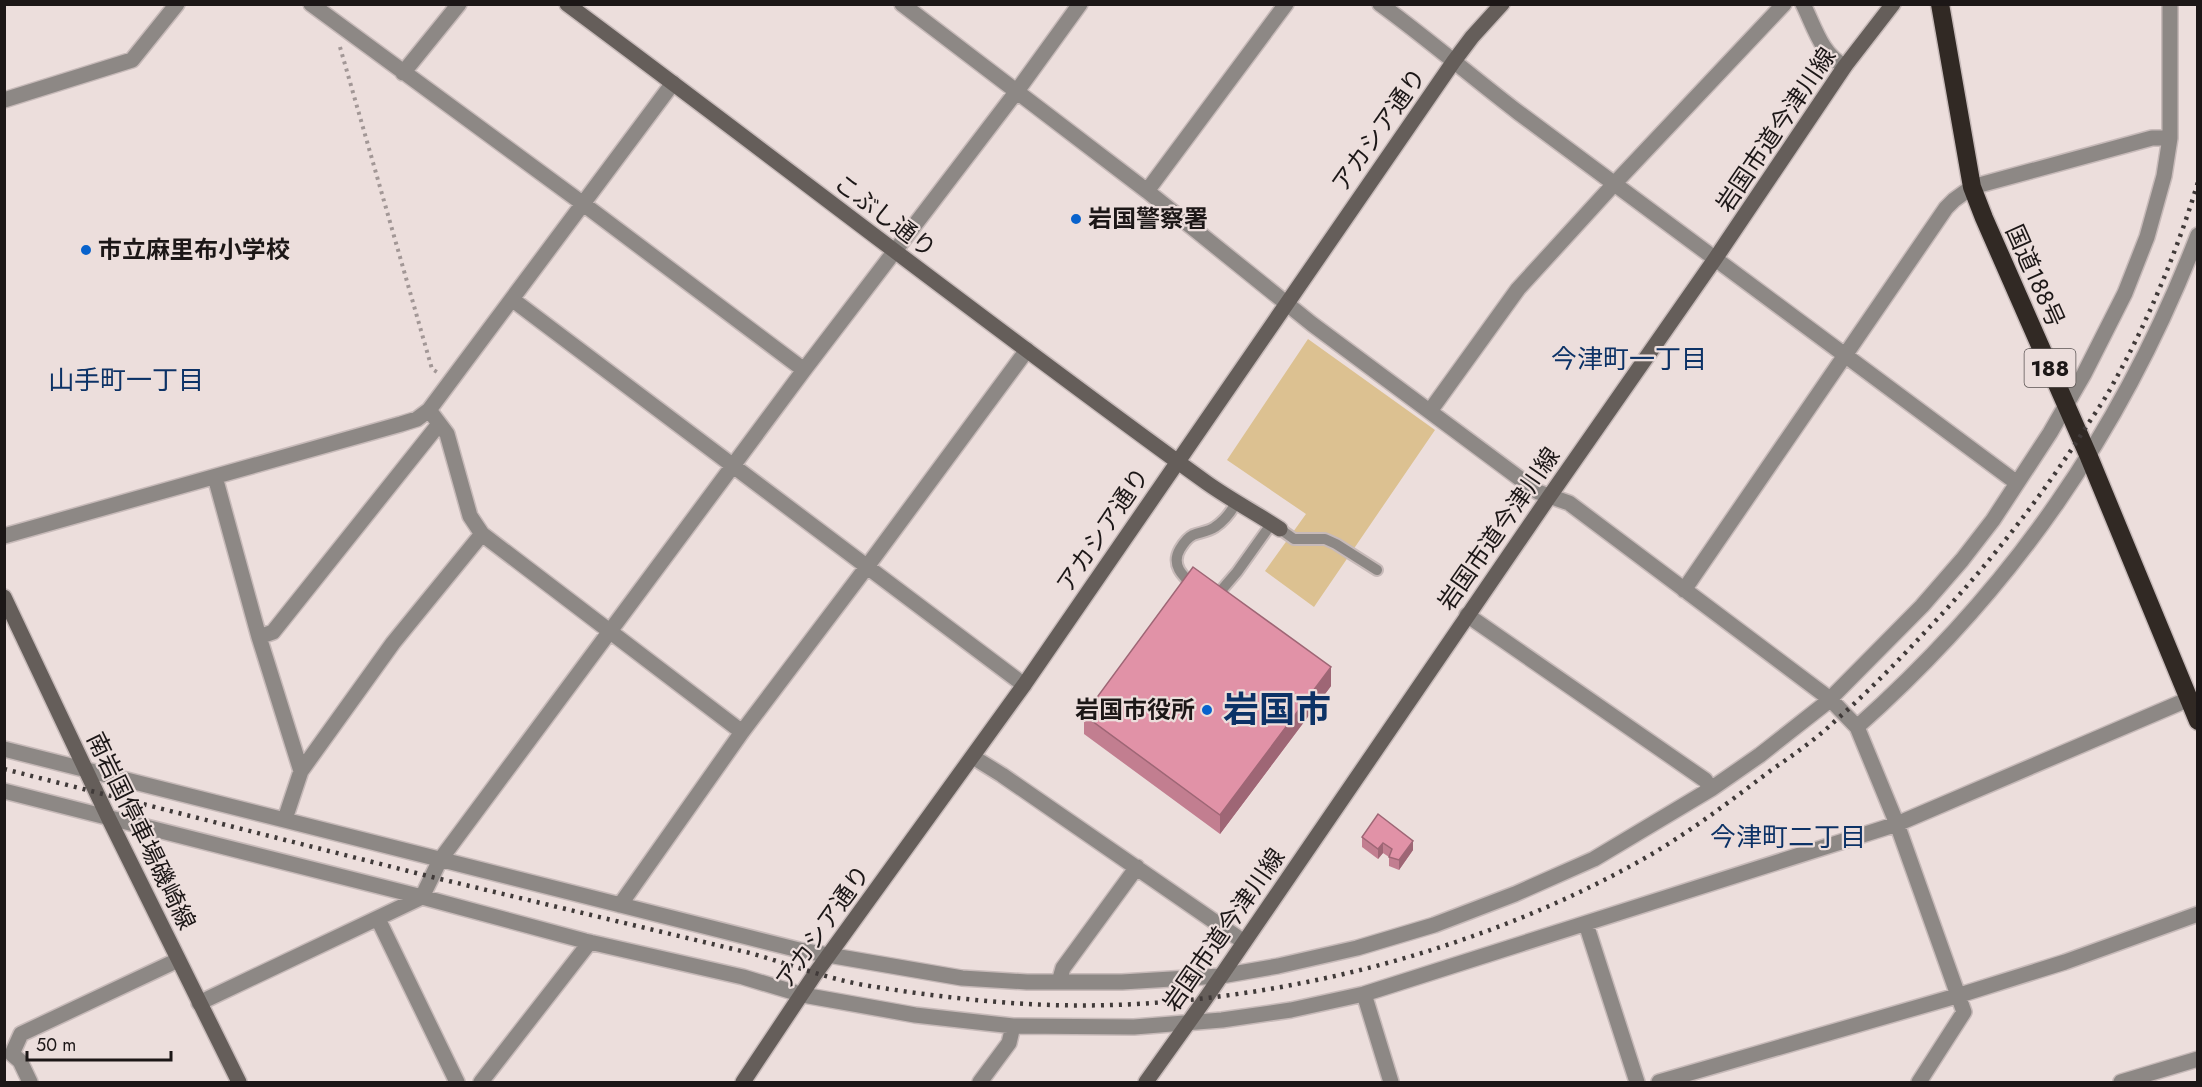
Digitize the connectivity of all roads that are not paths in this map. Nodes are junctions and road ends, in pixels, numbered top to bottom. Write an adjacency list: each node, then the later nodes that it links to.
1 (177, 4): 20 (street)
2 (311, 4): 17 (street)
3 (459, 4): 17 (street)
4 (567, 4): 18 (street, こぶし通り)
5 (902, 4): 19 (street)
6 (1080, 4): 19 (street)
7 (1286, 4): 24 (street)
8 (1380, 4): 15 (street)
9 (1502, 4): 15 (street, アカシア通り)
10 (1784, 4): 22 (street)
11 (1803, 4): 16 (street)
12 (1893, 4): 16 (street, 岩国市道今津川線)
13 (1940, 4): 23 (highway, 国道188号 / 188)
14 (2170, 4): 21 (street)
15 (1454, 61): 22 (street); 30 (street, アカシア通り)
16 (1845, 66): 28 (street, 岩国市道今津川線)
17 (403, 74): 25 (street)
18 (673, 83): 25 (street); 27 (street, こぶし通り)
19 (1017, 91): 24 (street); 27 (street)
20 (4, 100)
21 (2170, 138): 23 (street); 34 (street)
22 (1614, 184): 28 (street); 36 (street)
23 (1972, 187): 32 (street); 34 (highway, 国道188号 / 188)
24 (1147, 191): 30 (street)
25 (582, 203): 29 (street); 33 (street)
26 (2198, 235): 38 (street)
27 (894, 252): 31 (street, こぶし通り); 33 (street)
28 (1715, 259): 32 (street); 43 (street, 岩国市道今津川線)
29 (513, 300): 35 (street); 40 (street)
30 (1287, 302): 36 (street); 39 (street, アカシア通り)
31 (1027, 350): 39 (street, こぶし通り); 48 (street)
32 (1845, 355): 42 (street); 50 (street)
33 (804, 370): 40 (street)
34 (2066, 405): 38 (highway, 国道188号 / 188); 42 (street)
35 (429, 410): 37 (street); 41 (street)
36 (1430, 411): 43 (street)
37 (439, 424): 46 (street); 54 (street)
38 (2089, 457): 57 (highway, 国道188号 / 188); 59 (street)
39 (1178, 460): 44 (street, こぶし通り); 55 (street, アカシア通り)
40 (734, 465): 48 (street); 53 (street)
41 (215, 477): 47 (street); 54 (street)
42 (2017, 483): 56 (street)
43 (1549, 497): 50 (street); 52 (street, 岩国市道今津川線)
44 (1236, 502): 45 (street, こぶし通り); 45 (lane)
45 (1276, 526): 49 (lane)
46 (482, 534): 53 (street); 64 (street)
47 (4, 536)
48 (866, 568): 55 (street); 60 (street)
49 (1377, 570)
50 (1684, 590): 56 (street)
51 (4, 597): 63 (street, 南岩国停車場磯崎線)
52 (1467, 615): 65 (street); 78 (street, 岩国市道今津川線)
53 (611, 630): 60 (street); 70 (street)
54 (259, 637): 64 (street)
55 (1024, 685): 62 (street, アカシア通り)
56 (1830, 699): 59 (street); 65 (street)
57 (2188, 699): 58 (highway, 国道188号 / 188); 69 (street)
58 (2198, 721)
59 (1857, 727): 69 (street)
60 (742, 732): 73 (street)
61 (4, 749): 63 (street)
62 (972, 758): 71 (street); 79 (street, アカシア通り)
63 (87, 771): 67 (street, 南岩国停車場磯崎線); 68 (street)
64 (301, 771): 68 (street)
65 (1711, 789): 81 (street)
66 (4, 791): 67 (street)
67 (109, 819): 72 (street); 80 (street, 南岩国停車場磯崎線)
68 (285, 819): 70 (street)
69 (1897, 824): 76 (street); 85 (street)
70 (440, 860): 72 (street); 73 (street)
71 (1137, 867): 78 (street); 82 (street)
72 (422, 897): 75 (street); 77 (street)
73 (620, 906): 79 (street)
74 (2198, 914): 85 (street)
75 (378, 918): 86 (street); 93 (street)
76 (1586, 924): 84 (street); 99 (street)
77 (590, 942): 83 (street); 94 (street)
78 (1244, 942): 81 (street, 岩国市道今津川線)
79 (829, 956): 82 (street); 83 (street, アカシア通り)
80 (178, 960): 86 (street, 南岩国停車場磯崎線); 89 (street)
81 (1221, 976): 82 (street); 87 (street, 岩国市道今津川線)
82 (1059, 982)
83 (803, 994): 88 (street); 95 (street, アカシア通り)
84 (1364, 994): 87 (street); 98 (street)
85 (1960, 995): 100 (street); 101 (street)
86 (199, 1003): 92 (street, 南岩国停車場磯崎線)
87 (1186, 1023): 88 (street); 97 (street, 岩国市道今津川線)
88 (1013, 1026): 96 (street)
89 (8, 1057): 91 (street)
90 (2198, 1059): 102 (street)
91 (30, 1083)
92 (239, 1083)
93 (457, 1083)
94 (481, 1083)
95 (743, 1083)
96 (980, 1083)
97 (1146, 1083)
98 (1391, 1083)
99 (1637, 1083)
100 (1659, 1083)
101 (1919, 1083)
102 (2121, 1083)

